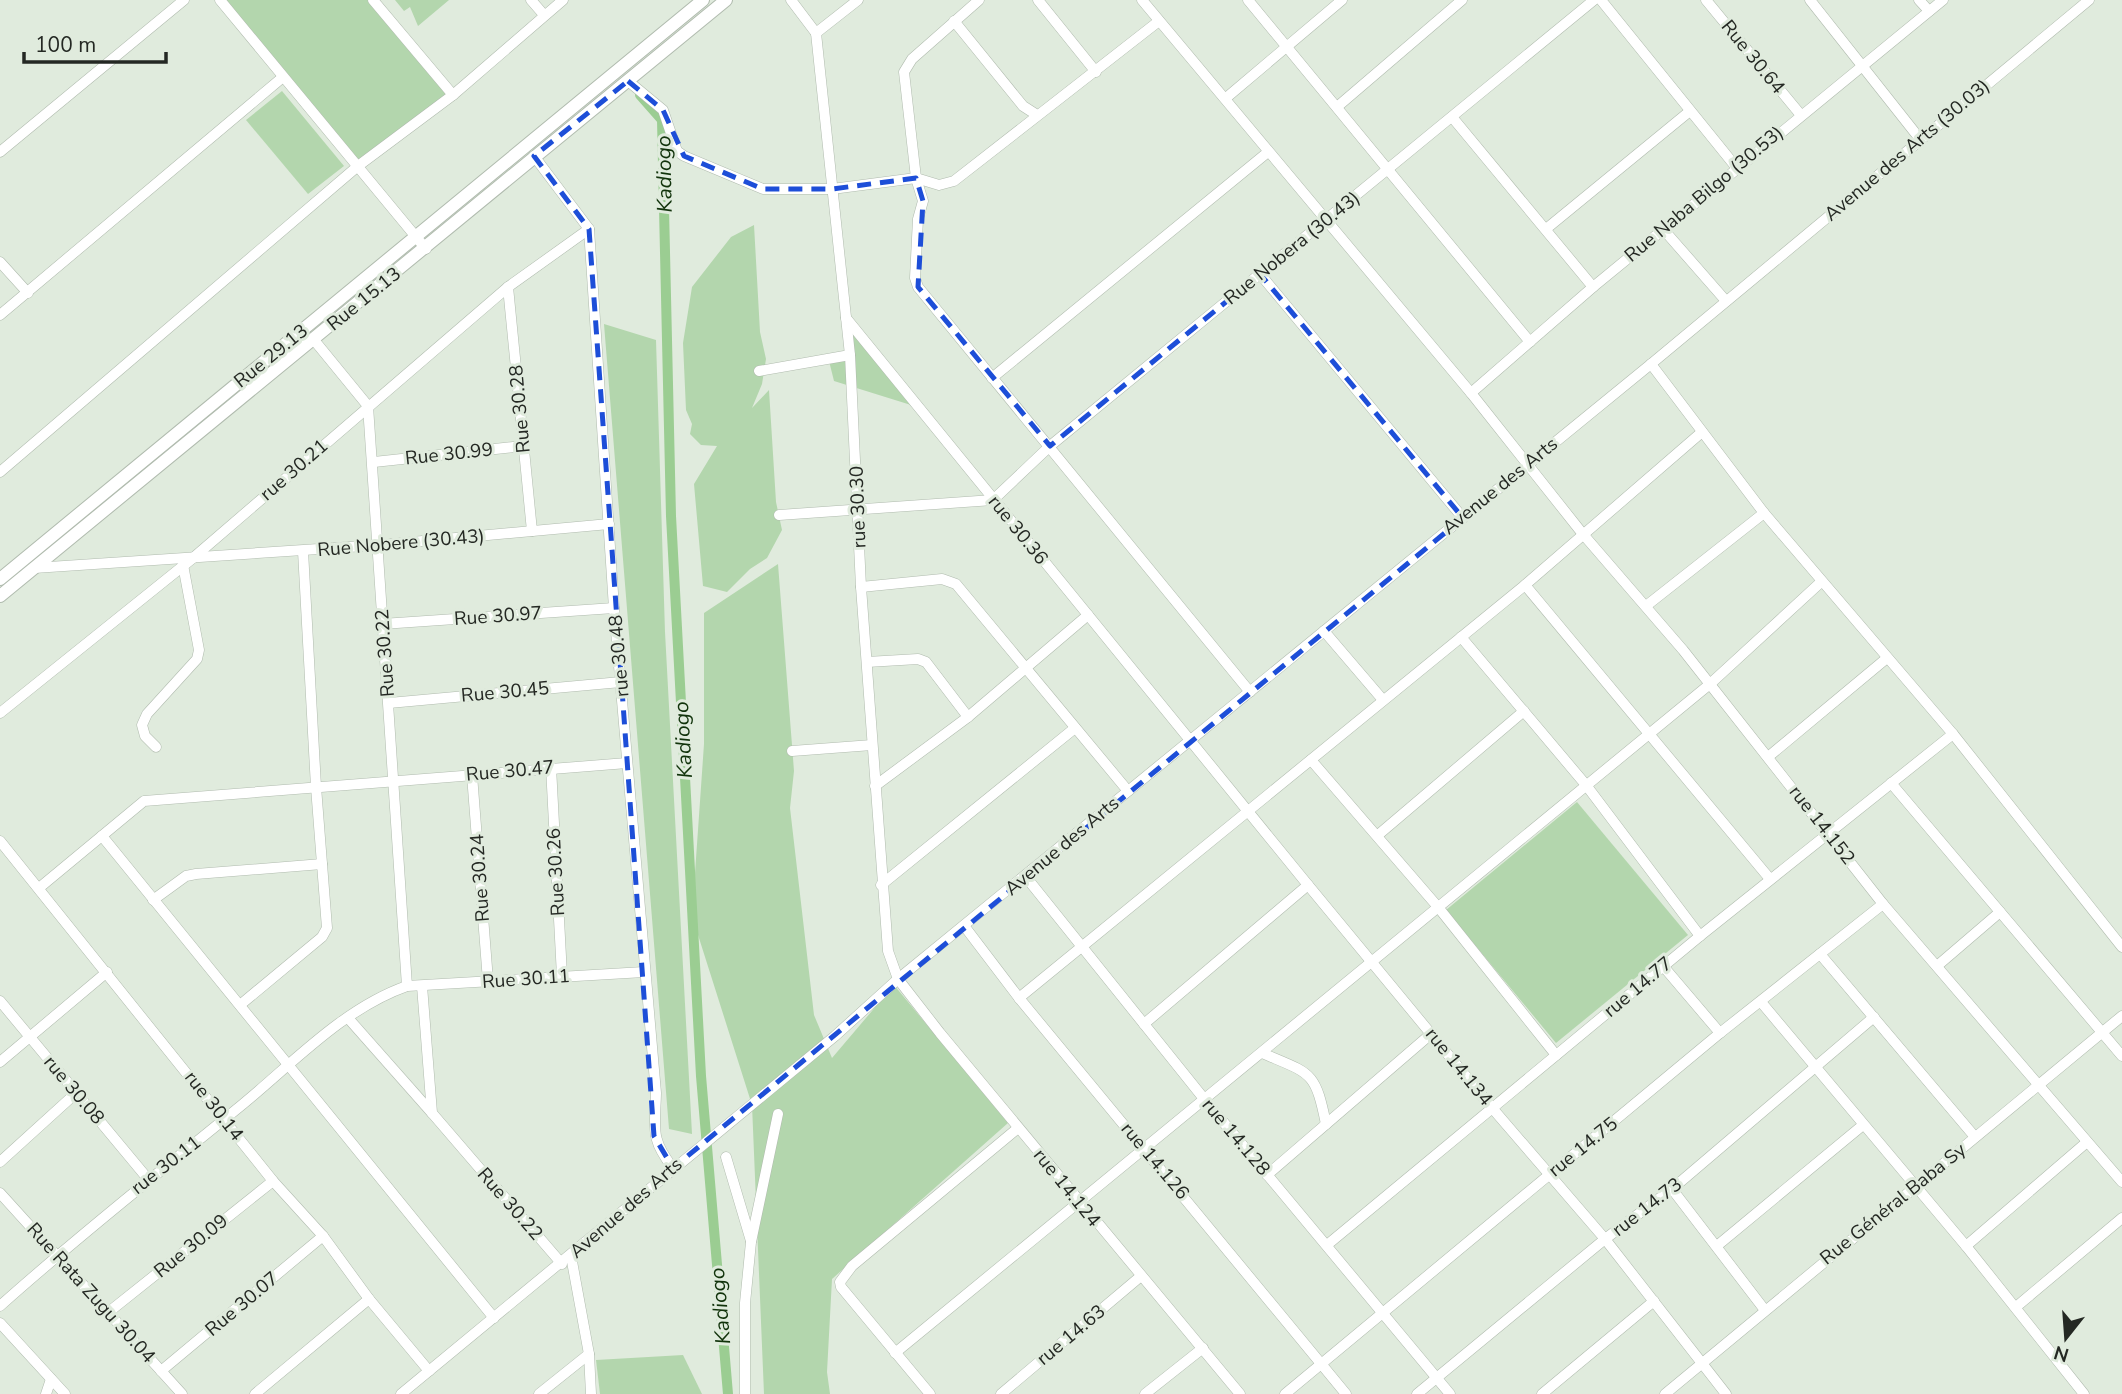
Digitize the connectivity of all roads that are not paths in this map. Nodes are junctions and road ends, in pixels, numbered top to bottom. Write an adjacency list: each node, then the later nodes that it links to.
1 (184, 0): 41 (street)
2 (220, 0): 31 (street)
3 (373, 0): 33 (street)
4 (531, 0): 24 (street)
5 (562, 0): 24 (street)
6 (703, 0): 53 (main road, Rue 29.13)
7 (726, 0): 32 (main road, Rue 15.13)
8 (791, 0): 27 (street)
9 (858, 0): 27 (street)
10 (979, 0): 25 (street)
11 (1038, 0): 30 (street)
12 (1142, 0): 26 (street, rue 14.152)
13 (1248, 0): 28 (street)
14 (1342, 0): 28 (street)
15 (1462, 0): 35 (street)
16 (1594, 0): 39 (street, Rue Nobera (30.43))
17 (1601, 0): 36 (street)
18 (1706, 0): 37 (street, Rue 30.64)
19 (1810, 0): 29 (street)
20 (1919, 0): 23 (street)
21 (1942, 0): 23 (street, Rue Naba Bilgo (30.53))
22 (2089, 0): 40 (street, Avenue des Arts (30.03))
23 (1928, 11): 29 (street, Rue Naba Bilgo (30.53))
24 (544, 15): 33 (street)
25 (954, 21): 38 (street); 47 (street)
26 (1159, 21): 30 (street); 34 (street, rue 14.152)
27 (816, 33): 48 (street, rue 30.30)
28 (1286, 47): 34 (street); 35 (street)
29 (1861, 64): 37 (street, Rue Naba Bilgo (30.53)); 40 (street)
30 (1096, 72): 38 (street)
31 (283, 77): 44 (street); 59 (street)
32 (628, 81): 43 (main road, Rue 15.13); 48 (street)
33 (453, 95): 44 (street)
34 (1226, 98): 42 (street, rue 14.152)
35 (1337, 107): 46 (street)
36 (1690, 111): 45 (street); 51 (street)
37 (1800, 114): 45 (street, Rue Naba Bilgo (30.53))
38 (1037, 115): 47 (street)
39 (1452, 117): 46 (street, Rue Nobera (30.43)); 51 (street)
40 (1920, 138): 60 (street, Avenue des Arts (30.03))
41 (0, 152)
42 (1268, 152): 49 (street, rue 14.152); 68 (street)
43 (534, 156): 50 (street); 54 (main road, Rue 15.13)
44 (358, 166): 53 (street); 76 (street)
45 (1736, 167): 52 (street, Rue Naba Bilgo (30.53))
46 (1390, 170): 49 (street, Rue Nobera (30.43)); 64 (street)
47 (916, 178): 48 (street); 68 (street)
48 (832, 189): 62 (street, rue 30.30)
49 (1327, 221): 56 (street, Rue Nobera (30.43)); 69 (street, rue 14.152)
50 (589, 229): 57 (street, rue 30.21); 82 (street, rue 30.48)
51 (1546, 229): 58 (street)
52 (1663, 229): 58 (street, Rue Naba Bilgo (30.53)); 60 (street)
53 (417, 237): 54 (street); 92 (main road, Rue 29.13)
54 (426, 248): 63 (main road, Rue 15.13)
55 (0, 262): 59 (street)
56 (1260, 274): 73 (street, Rue Nobera (30.43)); 81 (street)
57 (508, 287): 70 (street, rue 30.21); 72 (street, Rue 30.28)
58 (1593, 287): 64 (street, Rue Naba Bilgo (30.53))
59 (28, 293): 61 (street)
60 (1726, 301): 66 (street, Avenue des Arts)
61 (0, 315)
62 (846, 317): 65 (street, rue 30.30); 77 (street, rue 30.36)
63 (314, 340): 70 (street); 89 (main road, Rue 15.13)
64 (1530, 342): 69 (street, Rue Naba Bilgo (30.53))
65 (850, 355): 67 (street); 78 (street, rue 30.30)
66 (1651, 364): 71 (street); 75 (street, Avenue des Arts)
67 (759, 370)
68 (992, 378): 73 (street)
69 (1471, 393): 75 (street, rue 14.152)
70 (368, 406): 74 (street, Rue 30.22); 87 (street, rue 30.21)
71 (1702, 432): 79 (street); 84 (street)
72 (523, 446): 74 (street, Rue 30.99); 83 (street, Rue 30.28)
73 (1050, 446): 77 (street, Rue Nobera (30.43)); 105 (street)
74 (374, 462): 85 (street, Rue 30.22)
75 (1527, 464): 81 (street, Avenue des Arts); 84 (street, rue 14.152)
76 (0, 472)
77 (993, 500): 78 (street); 96 (street, rue 30.36)
78 (859, 509): 80 (street); 93 (street, rue 30.30)
79 (1764, 513): 90 (street); 94 (street)
80 (779, 515)
81 (1463, 518): 98 (street, Avenue des Arts)
82 (610, 524): 83 (street, Rue Nobere (30.43)); 95 (street, rue 30.48)
83 (532, 531): 85 (street, Rue Nobere (30.43))
84 (1582, 534): 91 (street); 94 (street, rue 14.152)
85 (379, 545): 86 (street, Rue Nobere (30.43)); 97 (street, Rue 30.22)
86 (303, 551): 87 (street, Rue Nobere (30.43)); 127 (street)
87 (193, 558): 88 (street, rue 30.21); 89 (street, Rue Nobere (30.43))
88 (183, 565): 109 (street, rue 30.21); 116 (street)
89 (33, 568): 92 (main road, Rue 15.13)
90 (1821, 582): 100 (street); 104 (street)
91 (1525, 585): 99 (street); 113 (street)
92 (2, 587)
93 (861, 587): 101 (street, rue 30.30); 102 (street)
94 (1646, 606): 104 (street, rue 14.152)
95 (614, 608): 97 (street, Rue 30.97); 103 (street, rue 30.48)
96 (1088, 615): 102 (street); 114 (street, rue 30.36)
97 (382, 624): 107 (street, Rue 30.22)
98 (1324, 631): 105 (street, Avenue des Arts); 106 (street)
99 (1461, 637): 106 (street); 108 (street)
100 (1887, 658): 112 (street); 118 (street)
101 (867, 662): 110 (street); 115 (street, rue 30.30)
102 (1026, 667): 110 (street); 111 (street)
103 (621, 682): 107 (street, Rue 30.45); 120 (street, rue 30.48)
104 (1710, 684): 113 (street); 118 (street, rue 14.152)
105 (1250, 692): 114 (street, Avenue des Arts)
106 (1383, 700): 119 (street)
107 (389, 703): 123 (street, Rue 30.22)
108 (1524, 711): 125 (street); 131 (street)
109 (0, 713)
110 (968, 717): 126 (street)
111 (1075, 728): 128 (street); 137 (street)
112 (1953, 734): 124 (street, rue 14.77); 146 (street)
113 (1647, 735): 125 (street); 136 (street)
114 (1192, 740): 128 (street, Avenue des Arts); 129 (street, rue 14.134)
115 (872, 745): 117 (street); 126 (street, rue 30.30)
116 (156, 747)
117 (792, 751)
118 (1768, 757): 130 (street, rue 14.152)
119 (1311, 760): 129 (street); 131 (street)
120 (627, 763): 121 (street, Rue 30.47); 153 (street, rue 30.48)
121 (551, 767): 122 (street, Rue 30.47); 154 (street, Rue 30.26)
122 (472, 775): 123 (street, Rue 30.47); 156 (street, Rue 30.24)
123 (394, 782): 127 (street, Rue 30.47); 157 (street, Rue 30.22)
124 (1891, 783): 130 (street, rue 14.77); 143 (street)
125 (1586, 785): 142 (street); 145 (street)
126 (875, 786): 137 (street, rue 30.30)
127 (316, 787): 132 (street, Rue 30.47); 134 (street)
128 (1128, 791): 135 (street, Avenue des Arts)
129 (1248, 810): 138 (street, rue 14.134); 147 (street)
130 (1827, 833): 136 (street, rue 14.77); 141 (street, rue 14.152)
131 (1378, 835): 142 (street)
132 (102, 836): 139 (street, Rue 30.47); 140 (street)
133 (0, 841): 139 (street, rue 30.14)
134 (321, 863): 140 (street); 162 (street)
135 (1026, 877): 144 (street, Avenue des Arts); 147 (street, rue 14.128)
136 (1770, 879): 145 (street, rue 14.77)
137 (881, 884): 155 (street, rue 30.30)
138 (1308, 885): 149 (street, rue 14.134); 166 (street)
139 (39, 888): 152 (street, rue 30.14)
140 (153, 900): 162 (street)
141 (1883, 904): 148 (street, rue 14.75); 151 (street, rue 14.152)
142 (1438, 907): 149 (street); 172 (street)
143 (2000, 912): 151 (street); 167 (street)
144 (965, 927): 155 (street, Avenue des Arts); 159 (street, rue 14.126)
145 (1700, 936): 150 (street, rue 14.77)
146 (2122, 947)
147 (1083, 948): 159 (street); 166 (street, rue 14.128)
148 (1820, 954): 161 (street, rue 14.75); 164 (street)
149 (1372, 960): 168 (street, rue 14.134); 171 (street)
150 (1663, 966): 169 (street); 172 (street, rue 14.77)
151 (1937, 966): 177 (street, rue 14.152)
152 (107, 971): 170 (street); 183 (street, rue 30.14)
153 (644, 972): 154 (street, Rue 30.11); 192 (street, rue 30.48)
154 (562, 976): 156 (street, Rue 30.11)
155 (898, 979): 186 (street, rue 14.124); 192 (street, Avenue des Arts)
156 (488, 981): 158 (street, Rue 30.11)
157 (407, 986): 158 (street, Rue 30.11); 165 (street, rue 30.11)
158 (422, 986): 181 (street)
159 (1019, 998): 189 (street, rue 14.126)
160 (0, 1001): 170 (street, rue 30.08)
161 (1761, 1002): 169 (street, rue 14.75); 175 (street)
162 (240, 1005): 176 (street)
163 (2122, 1016): 167 (street, Rue Général Baba Sy)
164 (1874, 1017): 175 (street, rue 14.73); 187 (street)
165 (348, 1018): 176 (street, rue 30.11); 181 (street, Rue 30.22)
166 (1144, 1024): 179 (street, rue 14.128)
167 (2102, 1032): 173 (street); 177 (street, Rue Général Baba Sy)
168 (1432, 1033): 180 (street, rue 14.134); 184 (street)
169 (1720, 1033): 193 (street, rue 14.75)
170 (29, 1036): 174 (street); 178 (street, rue 30.08)
171 (1262, 1053): 179 (street); 184 (street)
172 (1556, 1055): 180 (street, rue 14.77)
173 (2122, 1056)
174 (0, 1062)
175 (1814, 1066): 185 (street); 199 (street, rue 14.73)
176 (287, 1067): 183 (street, rue 30.11); 219 (street)
177 (2039, 1084): 187 (street, Rue Général Baba Sy); 188 (street, rue 14.152)
178 (76, 1093): 191 (street); 195 (street, rue 30.08)
179 (1205, 1100): 189 (street); 194 (street, rue 14.128)
180 (1493, 1109): 193 (street, rue 14.134); 206 (street, rue 14.77)
181 (432, 1113): 210 (street, Rue 30.22)
182 (778, 1114): 205 (street)
183 (225, 1119): 195 (street, rue 30.11); 196 (street, rue 30.14)
184 (1326, 1124): 194 (street)
185 (1863, 1125): 198 (street); 207 (street)
186 (1018, 1128): 201 (street, rue 14.124); 222 (street)
187 (1975, 1137): 198 (street, Rue Général Baba Sy)
188 (2087, 1142): 197 (street, rue 14.152); 208 (street)
189 (1145, 1150): 201 (street); 225 (street, rue 14.126)
190 (726, 1157): 205 (street)
191 (0, 1162)
192 (673, 1168): 210 (street, Avenue des Arts)
193 (1550, 1174): 204 (street, rue 14.134); 218 (street, rue 14.75)
194 (1266, 1175): 206 (street, rue 14.128)
195 (148, 1179): 209 (street, rue 30.11)
196 (273, 1181): 203 (street, rue 30.14); 217 (street, Rue 30.09)
197 (2122, 1182)
198 (1916, 1186): 208 (street); 216 (street, Rue Général Baba Sy)
199 (1672, 1189): 204 (street, rue 14.73); 207 (street)
200 (0, 1193): 209 (street, Rue Rata Zugu 30.04)
201 (1078, 1202): 211 (street, rue 14.124); 222 (street)
202 (2122, 1218): 215 (street)
203 (323, 1237): 212 (street, rue 30.14); 226 (street, Rue 30.07)
204 (1605, 1239): 213 (street, rue 14.134); 228 (street, rue 14.73)
205 (751, 1242): 237 (street)
206 (1327, 1245): 218 (street, rue 14.128)
207 (1718, 1245): 216 (street)
208 (1966, 1246): 215 (street)
209 (58, 1254): 214 (street, rue 30.11); 217 (street, Rue Rata Zugu 30.04)
210 (566, 1260): 219 (street, Avenue des Arts); 223 (street)
211 (1140, 1276): 221 (street, rue 14.124); 239 (street, rue 14.63)
212 (369, 1299): 227 (street, rue 30.14); 233 (street)
213 (1654, 1301): 224 (street, rue 14.134); 246 (street)
214 (0, 1306)
215 (2016, 1307): 249 (street)
216 (1764, 1309): 224 (street, Rue Général Baba Sy)
217 (110, 1311): 226 (street, Rue Rata Zugu 30.04)
218 (1381, 1312): 225 (street, rue 14.75); 228 (street, rue 14.128)
219 (494, 1318): 227 (street, Avenue des Arts)
220 (0, 1323): 229 (street)
221 (1203, 1348): 240 (street); 241 (street, rue 14.124)
222 (895, 1353): 238 (street)
223 (589, 1354): 235 (street); 236 (street)
224 (1702, 1361): 247 (street, Rue Général Baba Sy); 248 (street, rue 14.134)
225 (1320, 1364): 242 (street, rue 14.75); 243 (street, rue 14.126)
226 (161, 1371): 232 (street, Rue Rata Zugu 30.04)
227 (429, 1371): 234 (street, Avenue des Arts)
228 (1436, 1377): 244 (street, rue 14.73); 245 (street, rue 14.128)
229 (51, 1379): 230 (street); 231 (street)
230 (46, 1394)
231 (65, 1394)
232 (182, 1394)
233 (255, 1394)
234 (401, 1394)
235 (540, 1394)
236 (591, 1394)
237 (745, 1394)
238 (930, 1394)
239 (1001, 1394)
240 (1145, 1394)
241 (1240, 1394)
242 (1285, 1394)
243 (1346, 1394)
244 (1418, 1394)
245 (1450, 1394)
246 (1542, 1394)
247 (1665, 1394)
248 (1726, 1394)
249 (2084, 1394)

